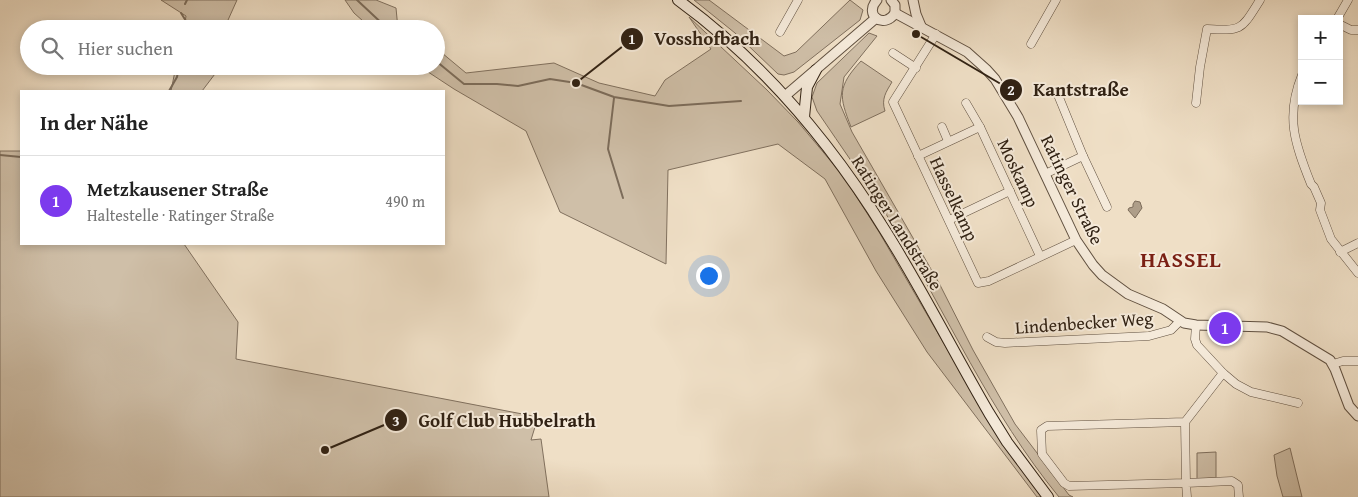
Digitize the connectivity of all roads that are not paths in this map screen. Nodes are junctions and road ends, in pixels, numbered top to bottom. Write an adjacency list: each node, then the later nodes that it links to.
1 (678, 0): 23 (main road, Ratinger Landstraße)
2 (798, 0): 15 (street)
3 (913, 0): 12 (street)
4 (1056, 0): 17 (street)
5 (1260, 0): 25 (street)
6 (1348, 0): 10 (street)
7 (874, 1): 11 (street)
8 (893, 1): 9 (street)
9 (895, 13): 11 (street); 12 (street, Ratinger Straße)
10 (1339, 15)
11 (876, 18): 20 (street)
12 (921, 26): 16 (street, Ratinger Straße)
13 (1343, 26): 14 (street)
14 (1358, 30)
15 (780, 32)
16 (936, 34): 19 (street, Hasselkamp); 32 (street, Ratinger Straße)
17 (1031, 44)
18 (893, 53): 19 (street)
19 (916, 68): 30 (street, Hasselkamp)
20 (816, 70): 23 (street); 26 (main road)
21 (1298, 85): 38 (street)
22 (1058, 95): 31 (street)
23 (785, 96): 26 (main road, Ratinger Landstraße)
24 (966, 103): 28 (street, Moskamp)
25 (1196, 103)
26 (804, 118): 51 (main road, Ratinger Landstraße)
27 (942, 127): 29 (street)
28 (980, 127): 29 (street); 33 (street, Moskamp)
29 (948, 141): 30 (street)
30 (918, 156): 35 (street, Hasselkamp)
31 (1083, 156): 32 (street); 34 (street)
32 (1044, 174): 36 (street, Ratinger Straße)
33 (1010, 191): 35 (street); 39 (street, Moskamp)
34 (1107, 207)
35 (949, 220): 39 (street, Hasselkamp)
36 (1076, 240): 39 (street, Hasselkamp); 41 (street, Ratinger Straße)
37 (1358, 242): 38 (street)
38 (1340, 252): 40 (street)
39 (1040, 256)
40 (1358, 273)
41 (1180, 321): 42 (street, Ratinger Straße); 43 (street, Lindenbecker Weg)
42 (1196, 325): 45 (street, Ratinger Straße); 46 (street)
43 (987, 337)
44 (1358, 362): 45 (street)
45 (1333, 364): 48 (street)
46 (1223, 373): 47 (street); 49 (street)
47 (1298, 404)
48 (1358, 416)
49 (1185, 422): 50 (street); 50 (street)
50 (1186, 483): 52 (street); 53 (street)
51 (1048, 497)
52 (1187, 497)
53 (1238, 497)

